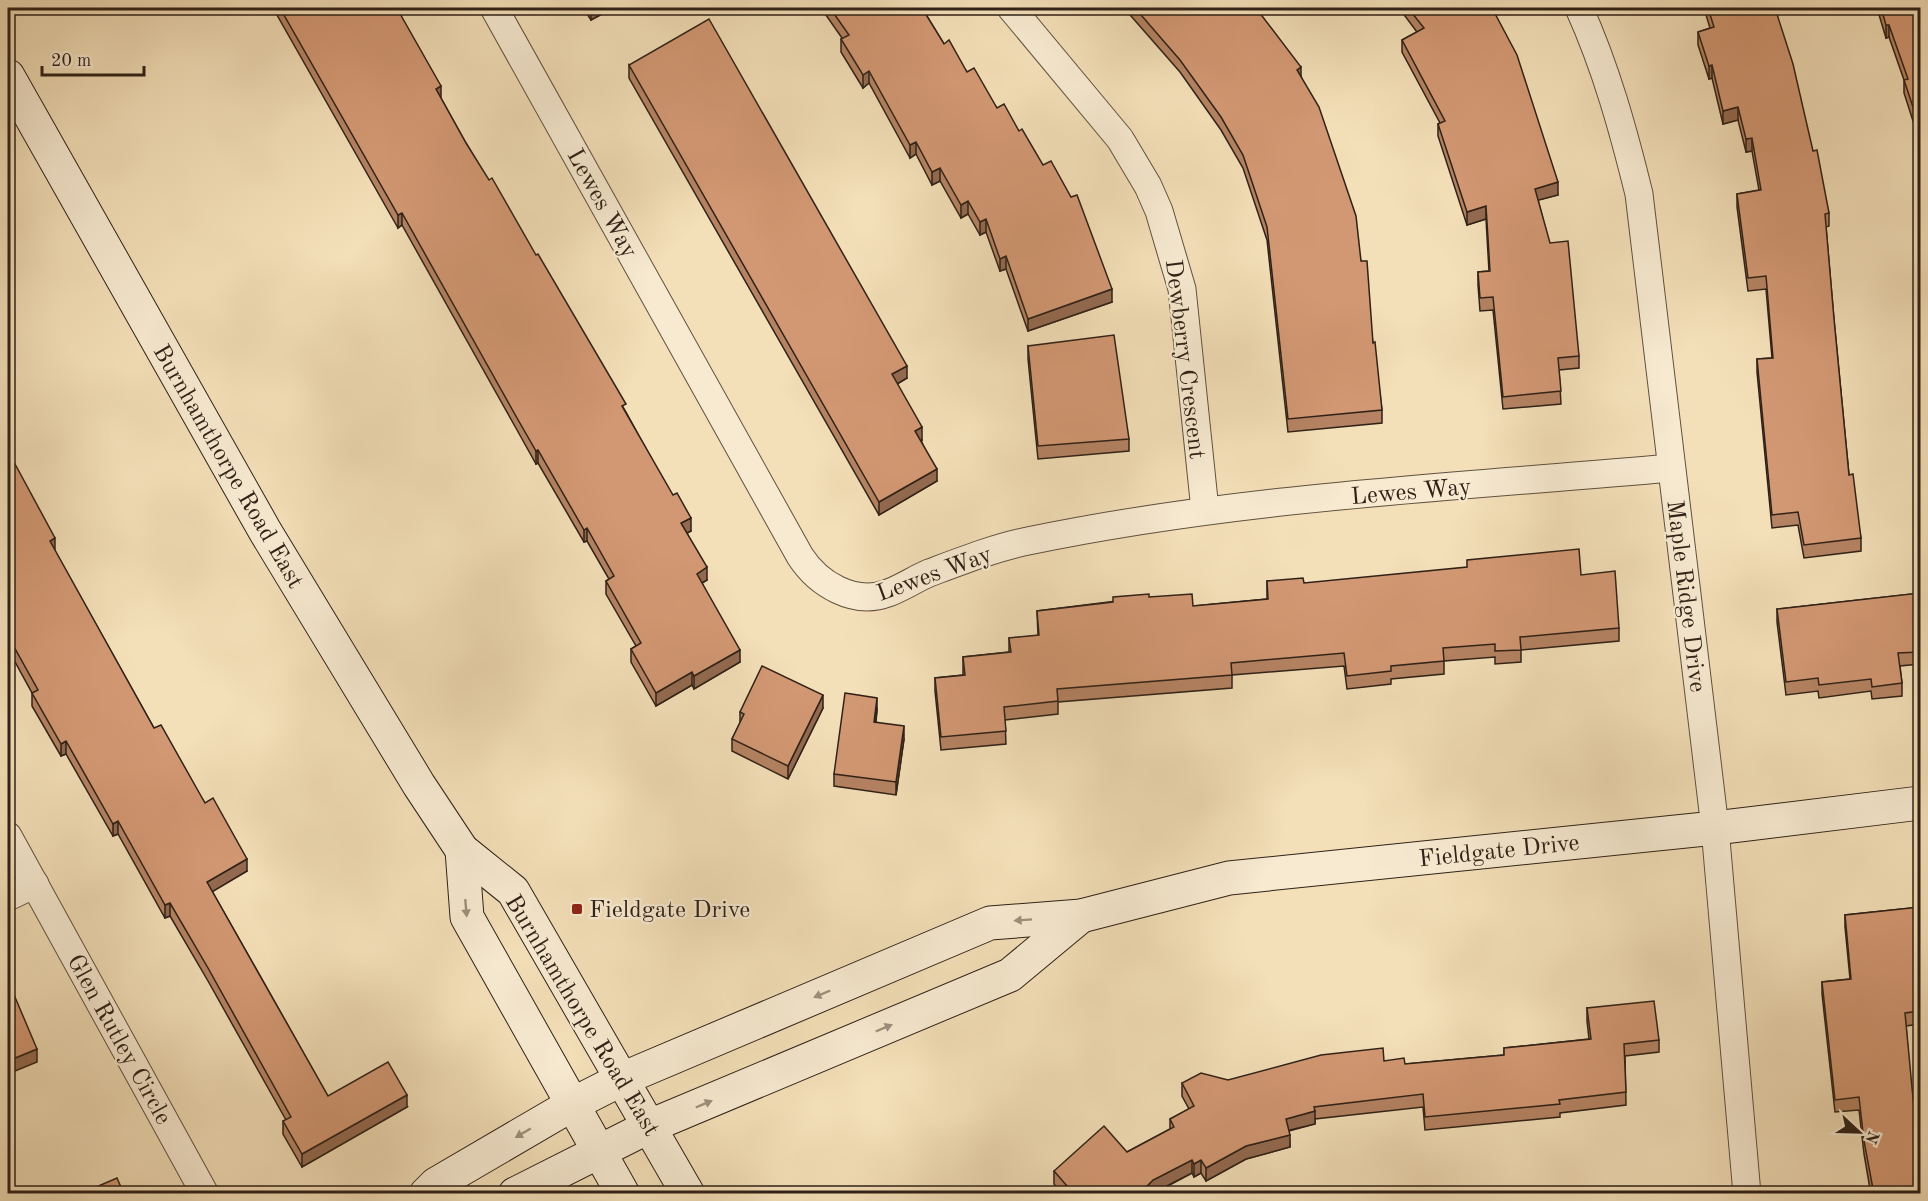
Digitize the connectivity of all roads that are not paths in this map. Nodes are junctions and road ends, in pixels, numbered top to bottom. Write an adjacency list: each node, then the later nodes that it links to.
1 (494, 8): 6 (street, Lewes Way)
2 (1011, 8): 6 (street, Dewberry Crescent)
3 (1579, 8): 5 (street, Maple Ridge Drive)
4 (8, 76): 10 (street, Burnhamthorpe Road East)
5 (1671, 468): 6 (street, Lewes Way); 8 (street, Maple Ridge Drive)
6 (1205, 510)
7 (1920, 803): 8 (street, Fieldgate Drive)
8 (1715, 828): 13 (street, Fieldgate Drive); 23 (street, Maple Ridge Drive)
9 (8, 836): 11 (street, Glen Rutley Circle)
10 (462, 850): 14 (street, Burnhamthorpe Road East); 15 (street, Burnhamthorpe Road East, one-way to 15)
11 (35, 884): 12 (street); 18 (street, Glen Rutley Circle)
12 (8, 897)
13 (1081, 916): 14 (street, Fieldgate Drive, one-way to 14); 16 (street, Fieldgate Drive, one-way to 13)
14 (622, 1079): 15 (street, Fieldgate Drive); 16 (street, Burnhamthorpe Road East)
15 (573, 1104): 17 (street, Burnhamthorpe Road East); 19 (street, Fieldgate Drive, one-way to 19)
16 (650, 1126): 17 (street, Fieldgate Drive); 22 (street, Burnhamthorpe Road East)
17 (599, 1151): 20 (street, Fieldgate Drive); 21 (street, Burnhamthorpe Road East)
18 (205, 1194)
19 (426, 1194)
20 (515, 1194)
21 (623, 1194)
22 (688, 1194)
23 (1747, 1194)

